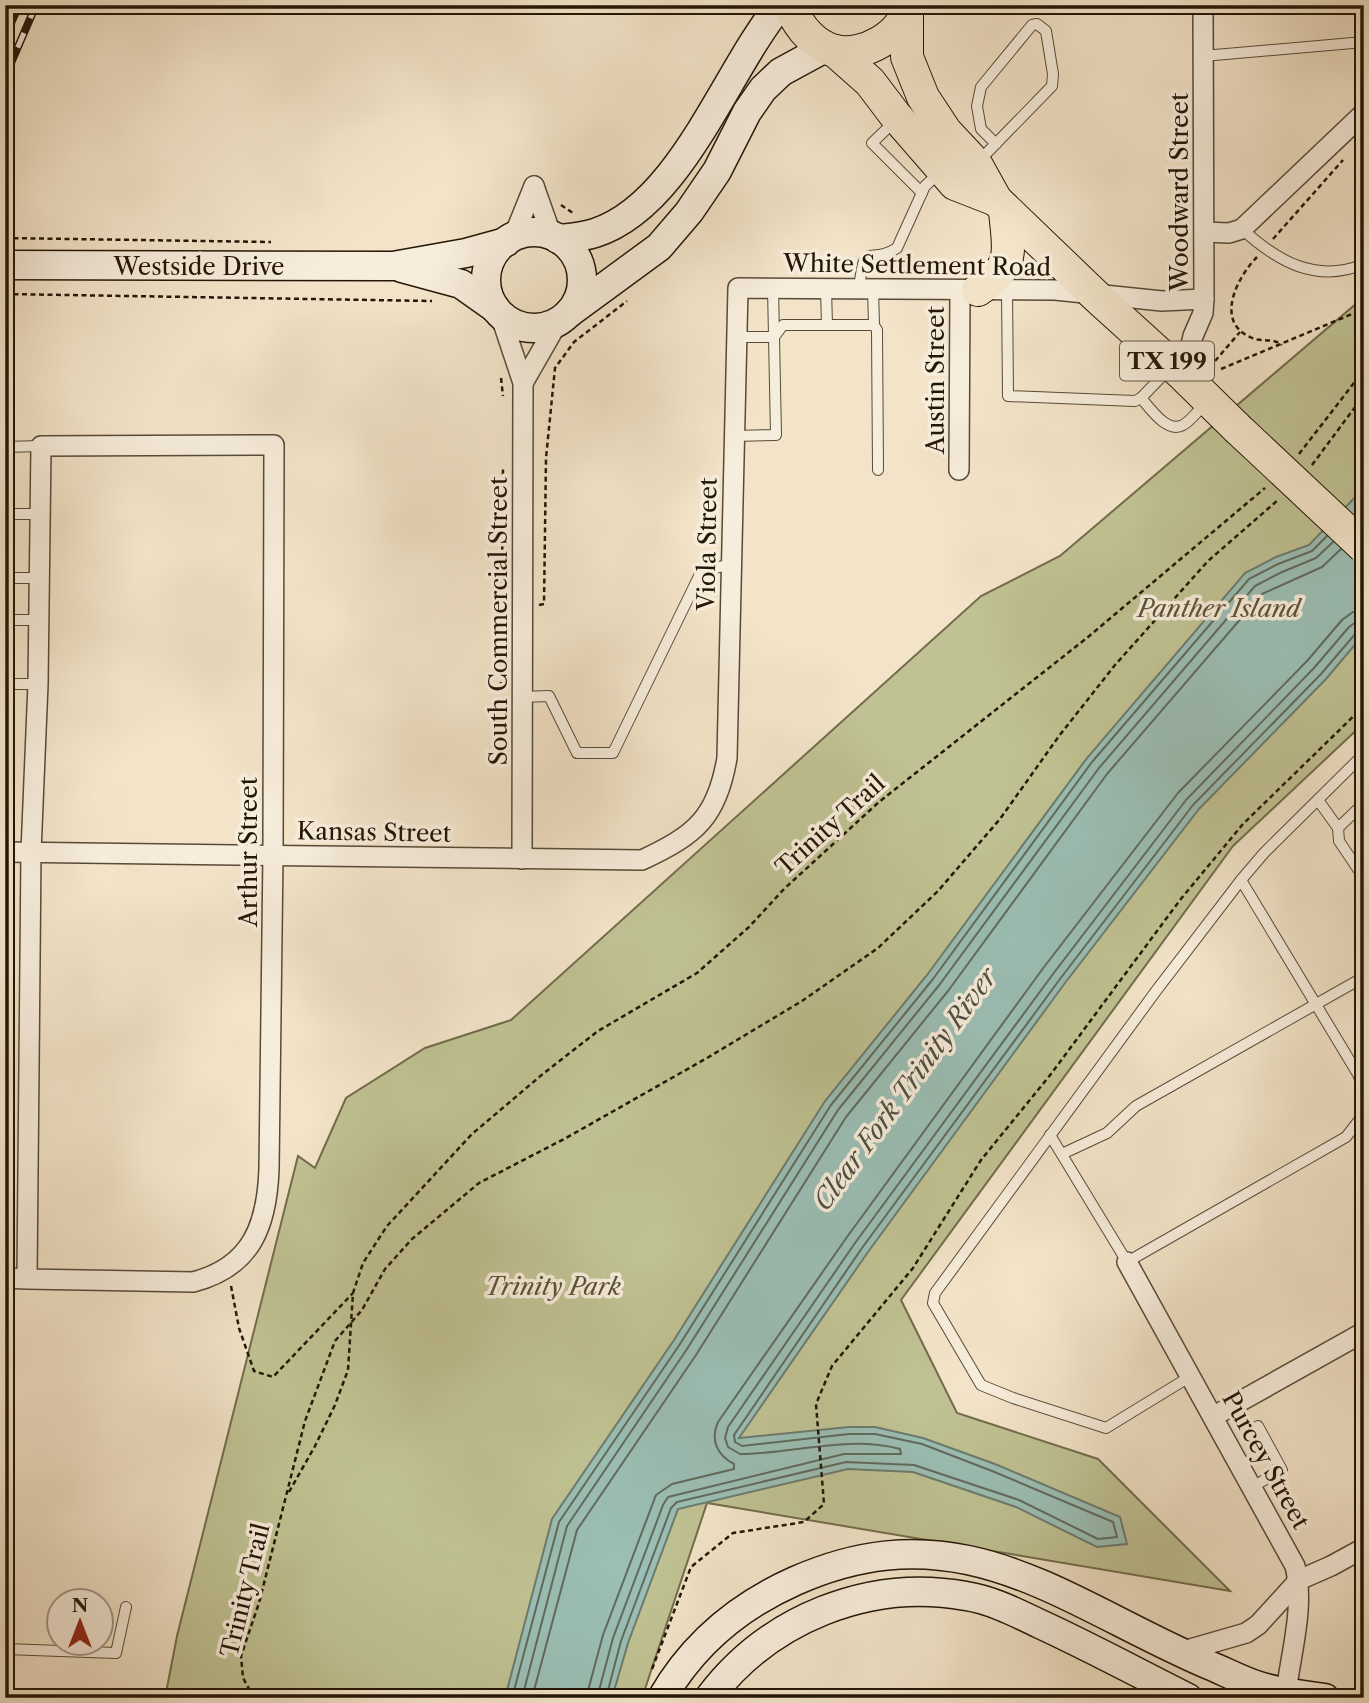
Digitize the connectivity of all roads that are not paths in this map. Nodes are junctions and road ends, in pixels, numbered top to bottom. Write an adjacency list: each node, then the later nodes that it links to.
1 (780, 5): 14 (main road)
2 (789, 5): 6 (main road)
3 (1203, 5): 7 (street, Woodward Street)
4 (908, 9): 6 (main road); 9 (main road, TX 199)
5 (1364, 42): 7 (lane)
6 (831, 49): 10 (main road, TX 199); 27 (main road)
7 (1203, 55): 13 (street, Woodward Street)
8 (1364, 113): 12 (street)
9 (986, 154): 9 (lane); 11 (main road, TX 199)
10 (932, 182): 11 (main road, TX 199); 22 (lane)
11 (1000, 205): 23 (main road); 24 (main road, TX 199)
12 (1242, 229): 13 (street); 16 (lane)
13 (1204, 232): 25 (street, Woodward Street)
14 (555, 238): 15 (main road); 15 (street); 27 (main road)
15 (509, 240): 18 (main road, Westside Drive); 26 (main road)
16 (1364, 264)
17 (5, 265): 18 (main road, Westside Drive)
18 (393, 266): 26 (main road, Westside Drive)
19 (738, 288): 20 (street, White Settlement Road); 30 (street, Viola Street)
20 (773, 289): 21 (street, White Settlement Road); 31 (lane)
21 (826, 289): 22 (street, White Settlement Road); 28 (lane)
22 (866, 289): 23 (street, White Settlement Road); 29 (lane)
23 (982, 290): 24 (street, White Settlement Road); 34 (lane); 40 (street, Austin Street)
24 (1095, 296): 25 (street, White Settlement Road); 32 (main road, TX 199)
25 (1204, 299): 32 (street, Woodward Street)
26 (498, 311): 27 (main road); 33 (street, South Commercial Street)
27 (563, 317): 33 (street, South Commercial Street)
28 (827, 326): 29 (lane); 31 (lane)
29 (874, 326): 39 (lane)
30 (737, 337): 31 (lane); 36 (street, Viola Street)
31 (774, 337): 36 (lane)
32 (1178, 371): 34 (lane); 35 (main road, TX 199)
33 (523, 383): 51 (street, South Commercial Street)
34 (1141, 398): 35 (lane)
35 (1209, 400): 43 (main road, TX 199, bridge)
36 (734, 436): 44 (street, Viola Street)
37 (41, 446): 38 (lane); 42 (street); 59 (street, Arthur Street)
38 (5, 447)
39 (878, 470)
40 (959, 470)
41 (5, 514): 42 (lane)
42 (40, 514): 46 (street)
43 (1364, 547)
44 (730, 565): 51 (lane); 53 (street, Viola Street)
45 (5, 578): 46 (lane)
46 (39, 578): 48 (street)
47 (5, 620): 48 (lane)
48 (39, 620): 50 (street)
49 (5, 684): 50 (lane)
50 (38, 684): 58 (street)
51 (521, 697): 60 (street, South Commercial Street)
52 (1364, 754): 54 (lane)
53 (717, 798): 60 (street, Kansas Street)
54 (1318, 800): 56 (lane); 62 (lane)
55 (1364, 803): 56 (lane)
56 (1338, 828): 61 (lane)
57 (5, 852): 58 (street, Kansas Street)
58 (31, 852): 59 (street, Kansas Street); 72 (street)
59 (274, 855): 60 (street, Kansas Street); 72 (street, Arthur Street)
60 (522, 859)
61 (1364, 878)
62 (1241, 880): 64 (lane); 68 (lane)
63 (1364, 977): 64 (lane)
64 (1316, 1004): 65 (lane); 69 (lane)
65 (1361, 1074): 66 (lane)
66 (1364, 1093)
67 (1364, 1109): 70 (lane)
68 (1050, 1135): 69 (lane); 74 (lane)
69 (1062, 1154): 70 (lane)
70 (1127, 1262): 74 (street, Purcey Street)
71 (5, 1278): 72 (street)
72 (27, 1279)
73 (1364, 1332): 75 (street)
74 (1191, 1376): 75 (street, Purcey Street)
75 (1214, 1416): 77 (street, Purcey Street)
76 (1258, 1426): 77 (lane)
77 (1252, 1486): 79 (street, Purcey Street)
78 (1364, 1548): 79 (street)
79 (1299, 1580): 82 (street); 84 (street, Purcey Street)
80 (126, 1607): 81 (lane)
81 (5, 1648)
82 (1180, 1652): 83 (main road); 84 (main road)
83 (655, 1688)
84 (1285, 1695): 87 (main road)
85 (709, 1698): 86 (main road)
86 (1188, 1698)
87 (1325, 1698)

